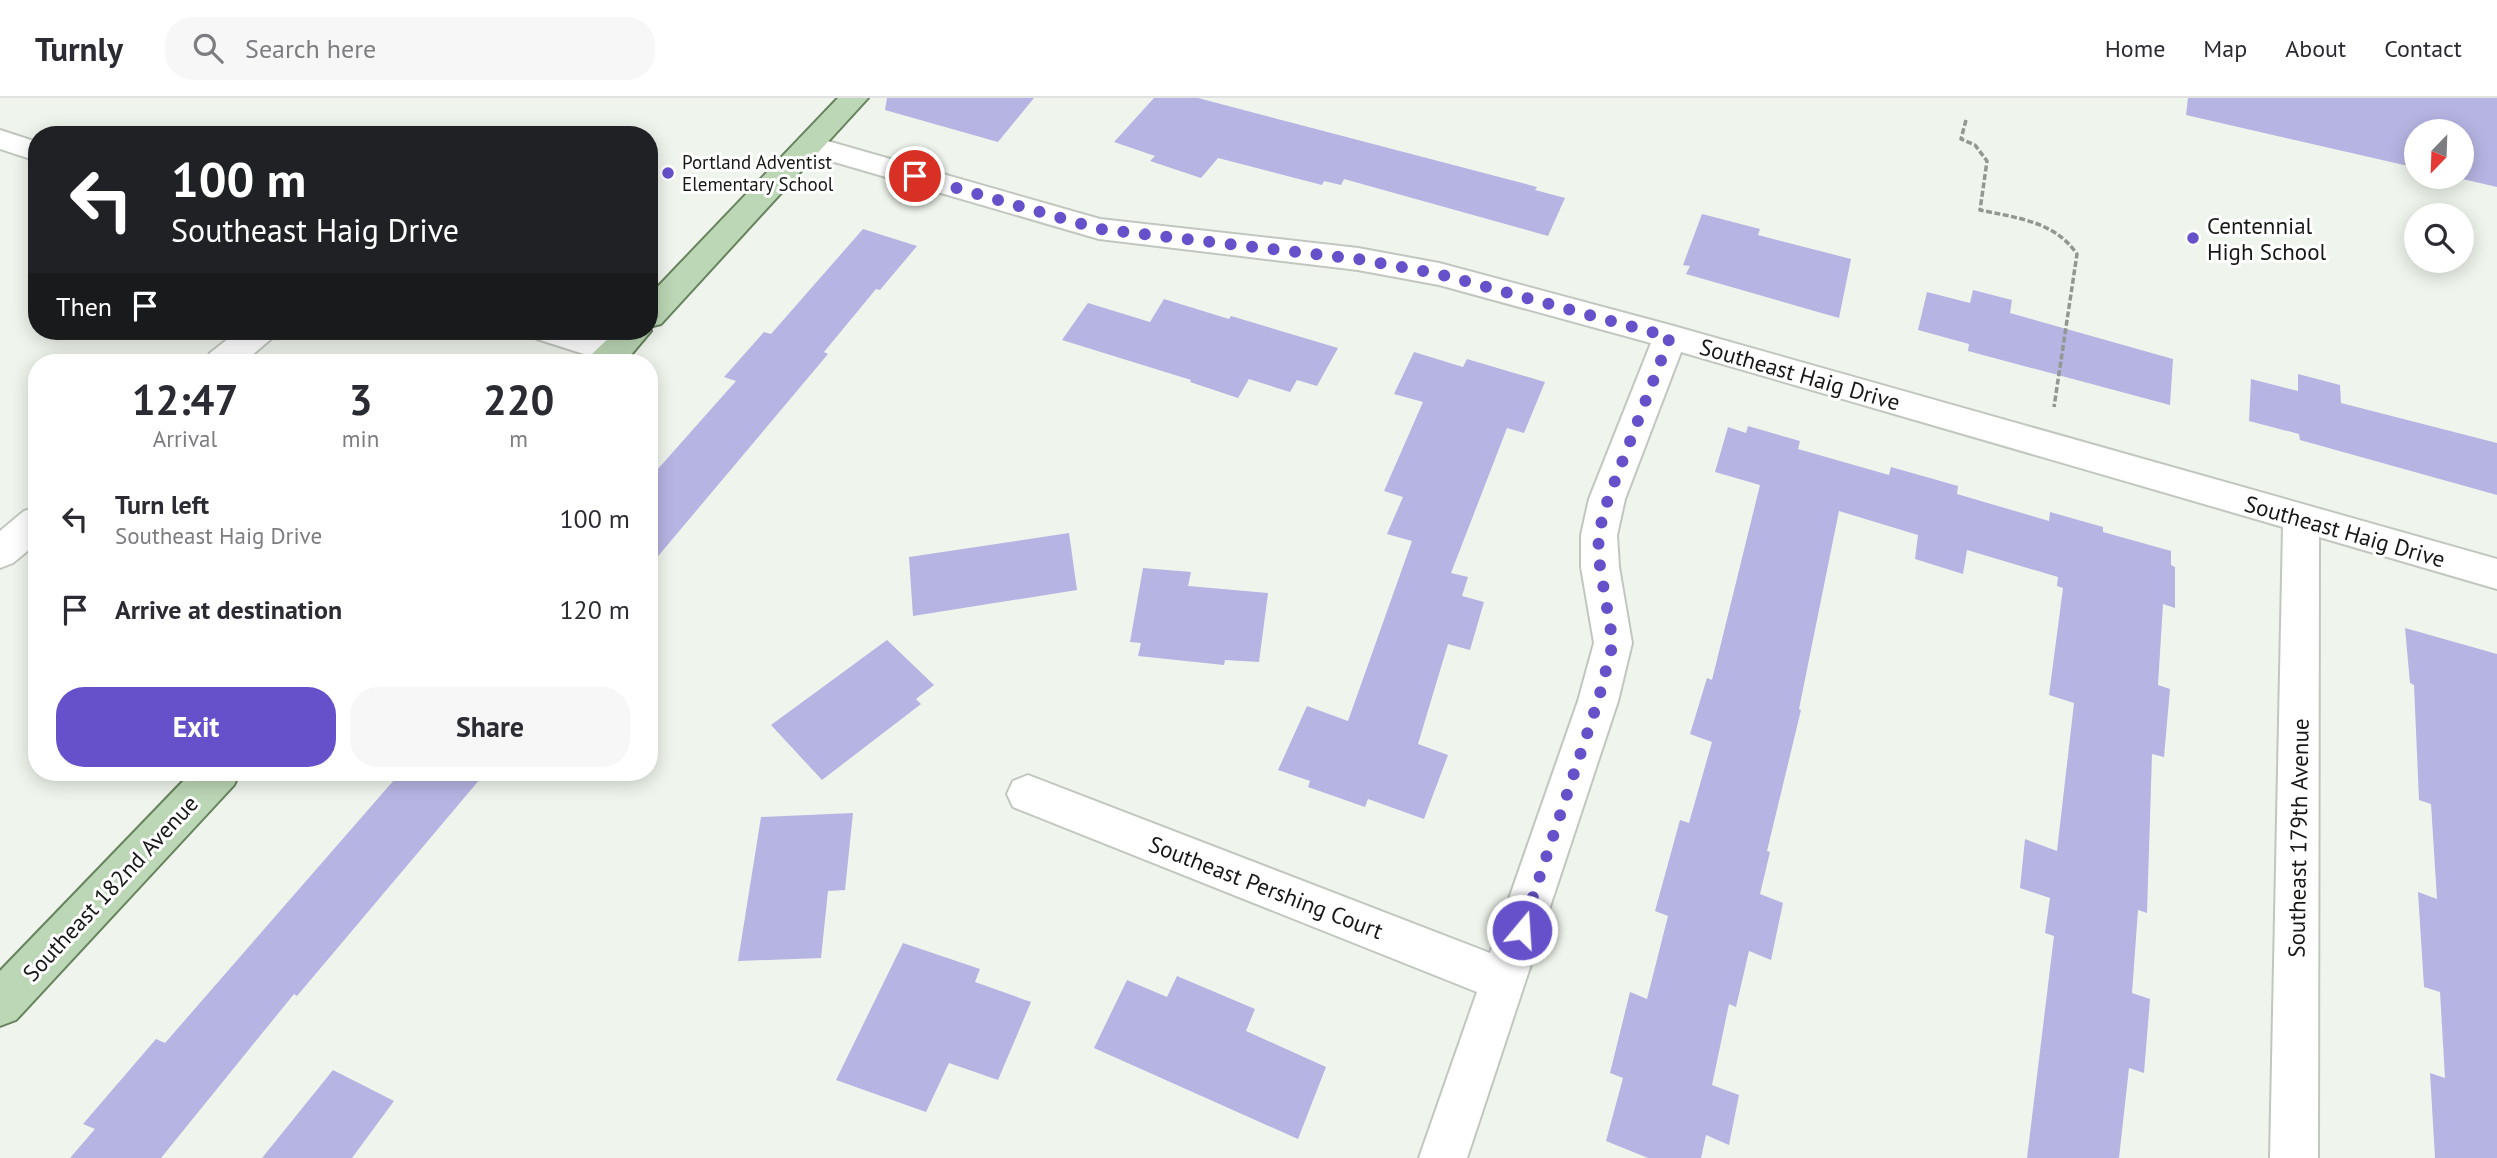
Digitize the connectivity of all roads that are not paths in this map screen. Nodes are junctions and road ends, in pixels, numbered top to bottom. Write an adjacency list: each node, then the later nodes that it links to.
1 (854, 98): 3 (main road)
2 (0, 139): 4 (street)
3 (810, 145): 5 (main road); 6 (street, Southeast Haig Drive)
4 (28, 149)
5 (658, 306)
6 (1670, 337): 11 (street, Southeast Haig Drive); 17 (street)
7 (248, 340): 10 (street)
8 (586, 340): 9 (street)
9 (618, 348)
10 (232, 354)
11 (2301, 518): 14 (street, Southeast Haig Drive); 20 (street, Southeast 179th Avenue)
12 (28, 529): 13 (street)
13 (0, 553)
14 (2497, 574)
15 (211, 781): 18 (main road, Southeast 182nd Avenue)
16 (1027, 793): 17 (street, Southeast Pershing Court)
17 (1505, 981): 19 (street)
18 (0, 1004)
19 (1443, 1158)
20 (2294, 1158)

